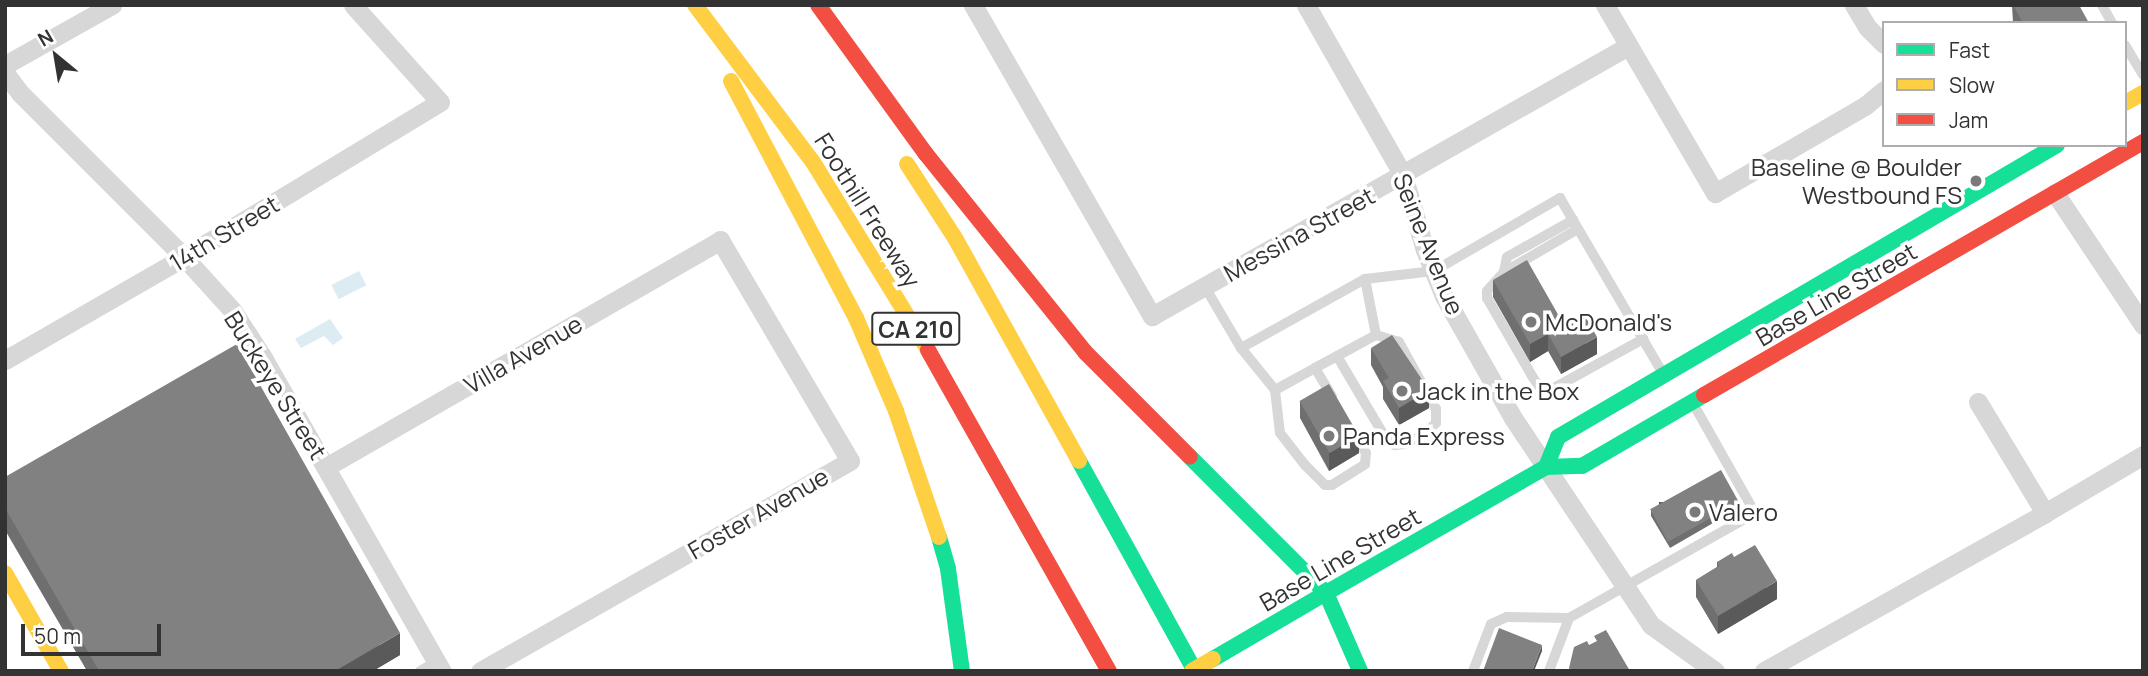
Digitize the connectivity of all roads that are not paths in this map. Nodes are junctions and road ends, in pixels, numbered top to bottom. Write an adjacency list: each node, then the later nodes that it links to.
1 (112, 5): 14 (street)
2 (353, 5): 29 (street, 14th Street)
3 (694, 5): 58 (main road); 59 (main road, Foothill Freeway / CA 210)
4 (818, 5): 53 (main road)
5 (973, 5): 32 (street, Messina Street)
6 (1306, 5): 24 (street, Seine Avenue)
7 (1605, 5): 12 (street)
8 (1854, 5): 11 (street)
9 (2102, 5): 10 (lane)
10 (2111, 21)
11 (1882, 42)
12 (1629, 46): 17 (street); 24 (street, Messina Street)
13 (2127, 48): 16 (lane)
14 (5, 65)
15 (5, 73): 29 (street, Buckeye Street)
16 (2143, 75)
17 (1882, 92)
18 (2143, 93): 19 (main road)
19 (2127, 102)
20 (2143, 142): 25 (main road, Base Line Street)
21 (2049, 147): 23 (main road, Base Line Street)
22 (899, 152): 60 (main road, CA 210)
23 (2030, 152): 27 (main road, Base Line Street)
24 (1403, 175): 30 (street, Seine Avenue); 32 (street, Messina Street)
25 (2055, 193): 33 (street); 34 (main road, Base Line Street)
26 (1576, 225): 30 (lane); 36 (lane); 36 (lane)
27 (1902, 236): 34 (main road); 41 (main road, Base Line Street)
28 (720, 240): 48 (street, Villa Avenue); 57 (street, Foster Avenue)
29 (184, 257): 39 (street, 14th Street); 48 (street, Buckeye Street)
30 (1434, 271): 31 (lane); 49 (street, Seine Avenue)
31 (1365, 279): 35 (lane); 37 (lane)
32 (1205, 287): 37 (lane)
33 (2143, 325)
34 (1818, 331): 43 (main road, Base Line Street)
35 (1376, 335): 38 (lane); 38 (lane)
36 (1643, 339): 41 (lane)
37 (1241, 348): 42 (lane)
38 (1336, 356): 40 (lane)
39 (5, 360)
40 (1315, 368): 42 (lane); 45 (lane)
41 (1664, 375): 49 (main road, Base Line Street)
42 (1275, 390): 46 (lane)
43 (1692, 402): 49 (main road, Base Line Street); 52 (lane)
44 (1978, 402): 50 (street)
45 (1341, 411)
46 (1347, 421)
47 (2143, 455): 50 (street)
48 (326, 467): 55 (street, Buckeye Street)
49 (1546, 467): 52 (street, Seine Avenue); 53 (main road, Base Line Street)
50 (2045, 513): 65 (street)
51 (5, 573): 56 (main road)
52 (1624, 589): 54 (lane); 64 (street, Seine Avenue)
53 (1326, 593): 60 (main road, Base Line Street, bridge); 61 (main road)
54 (1569, 618): 62 (lane); 63 (lane)
55 (433, 668)
56 (61, 671)
57 (480, 671)
58 (962, 671)
59 (1109, 671)
60 (1194, 671)
61 (1360, 671)
62 (1473, 671)
63 (1549, 671)
64 (1715, 671)
65 (1764, 671)

